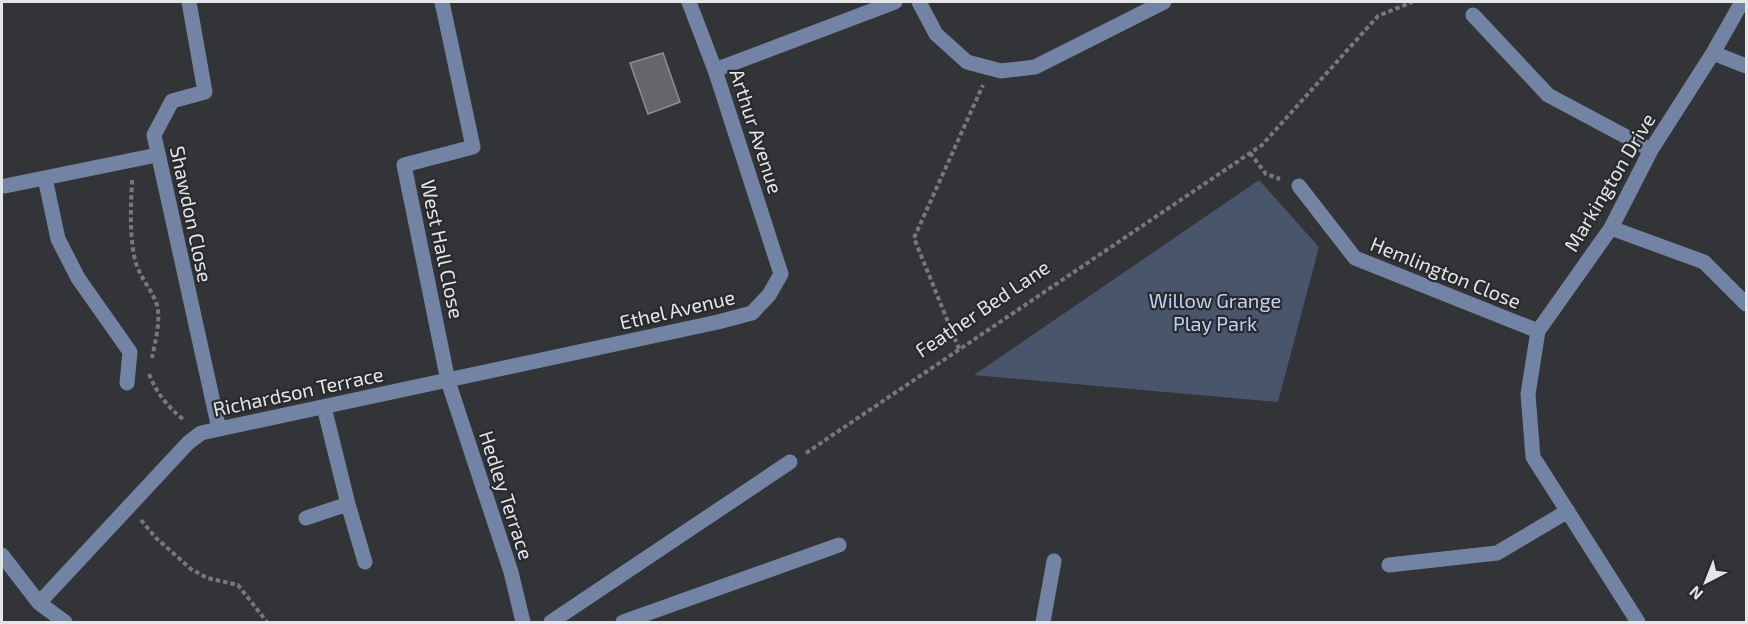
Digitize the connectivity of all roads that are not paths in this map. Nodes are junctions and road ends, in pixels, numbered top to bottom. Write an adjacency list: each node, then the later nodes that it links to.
1 (189, 2): 13 (street, Shawdon Close)
2 (442, 2): 22 (street, West Hall Close)
3 (689, 2): 11 (street, Arthur Avenue)
4 (895, 2): 11 (street)
5 (919, 2): 6 (street)
6 (1164, 2)
7 (1742, 2): 9 (street, Markington Drive)
8 (1473, 15): 12 (street)
9 (1713, 53): 10 (street); 12 (street, Markington Drive)
10 (1746, 66)
11 (715, 70): 18 (street, Arthur Avenue)
12 (1651, 150): 17 (street, Markington Drive)
13 (157, 155): 14 (street); 25 (street, Shawdon Close)
14 (45, 178): 15 (street); 23 (street)
15 (5, 186)
16 (1299, 186): 20 (street, Hemlington Close)
17 (1611, 228): 19 (street); 20 (street, Markington Drive)
18 (781, 274): 21 (street, Ethel Avenue)
19 (1746, 304)
20 (1538, 332): 28 (street, Markington Drive)
21 (563, 356): 22 (street, Richardson Terrace)
22 (448, 381): 24 (street, Richardson Terrace); 37 (street, Hedley Terrace)
23 (127, 383)
24 (324, 407): 25 (street, Richardson Terrace); 27 (street)
25 (219, 429): 35 (street, Richardson Terrace)
26 (790, 462): 38 (street)
27 (348, 504): 29 (street); 33 (street)
28 (1568, 511): 34 (street); 41 (street, Markington Drive)
29 (306, 518)
30 (839, 545): 39 (street)
31 (2, 555): 35 (street)
32 (1054, 561): 40 (street)
33 (365, 562)
34 (1389, 565)
35 (39, 603): 36 (street)
36 (65, 622)
37 (522, 622)
38 (551, 622)
39 (623, 622)
40 (1043, 622)
41 (1638, 622)

